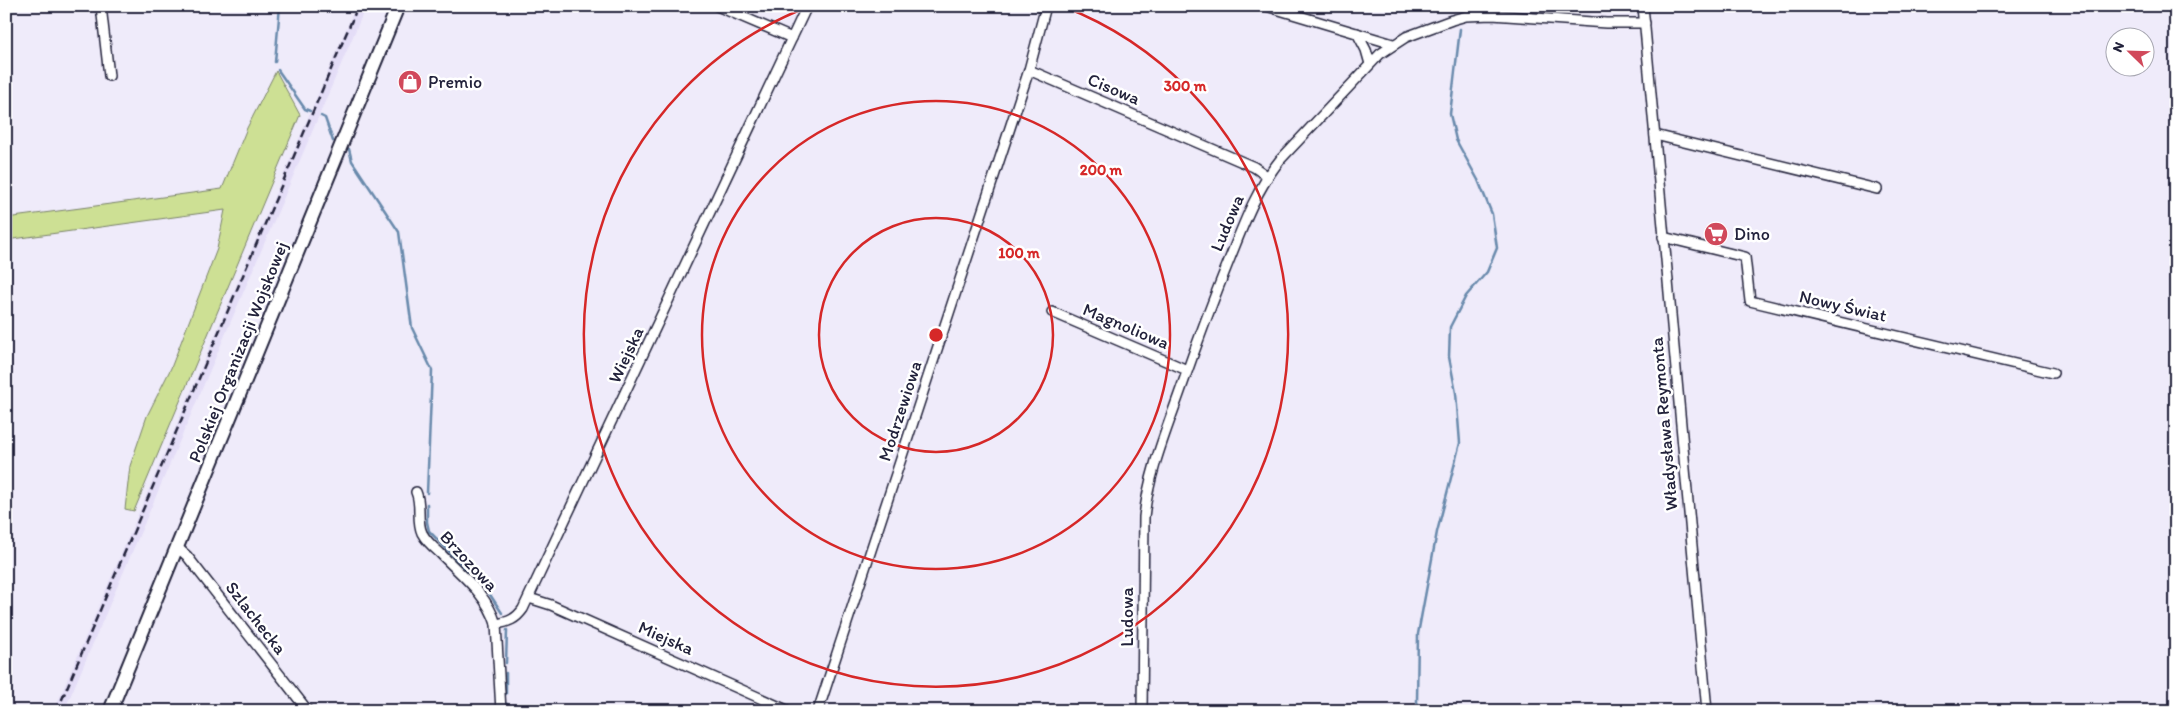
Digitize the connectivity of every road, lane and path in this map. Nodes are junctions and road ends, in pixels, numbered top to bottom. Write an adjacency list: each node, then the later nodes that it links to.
1 (102, 6): 14 (street)
2 (398, 6): 23 (main road, Polskiej Organizacji Wojskowej)
3 (717, 6): 10 (street)
4 (807, 6): 10 (street, Wiejska)
5 (1046, 6): 13 (street, Modrzewiowa)
6 (1266, 6): 9 (street)
7 (1643, 6): 8 (street, Władysława Reymonta)
8 (1645, 23): 11 (street, Ludowa); 15 (street, Władysława Reymonta)
9 (1357, 33): 11 (street); 12 (street)
10 (792, 38): 24 (street, Wiejska)
11 (1393, 44): 12 (street, Ludowa)
12 (1370, 64): 16 (street, Ludowa)
13 (1029, 70): 16 (street, Cisowa); 30 (street, Modrzewiowa)
14 (109, 76)
15 (1655, 135): 17 (street); 18 (street, Władysława Reymonta)
16 (1267, 176): 20 (street, Ludowa)
17 (1877, 189)
18 (1664, 237): 21 (street, Nowy Świat); 32 (street, Władysława Reymonta)
19 (1052, 312): 20 (street, Magnoliowa)
20 (1187, 370): 31 (street, Ludowa)
21 (2053, 373)
22 (416, 492): 25 (street, Brzozowa)
23 (177, 547): 26 (main road, Polskiej Organizacji Wojskowej); 27 (street, Szlachecka)
24 (529, 598): 25 (street, Wiejska); 29 (street, Miejska)
25 (496, 624): 28 (street)
26 (110, 711)
27 (308, 711)
28 (501, 711)
29 (789, 711)
30 (818, 711)
31 (1142, 711)
32 (1707, 711)

